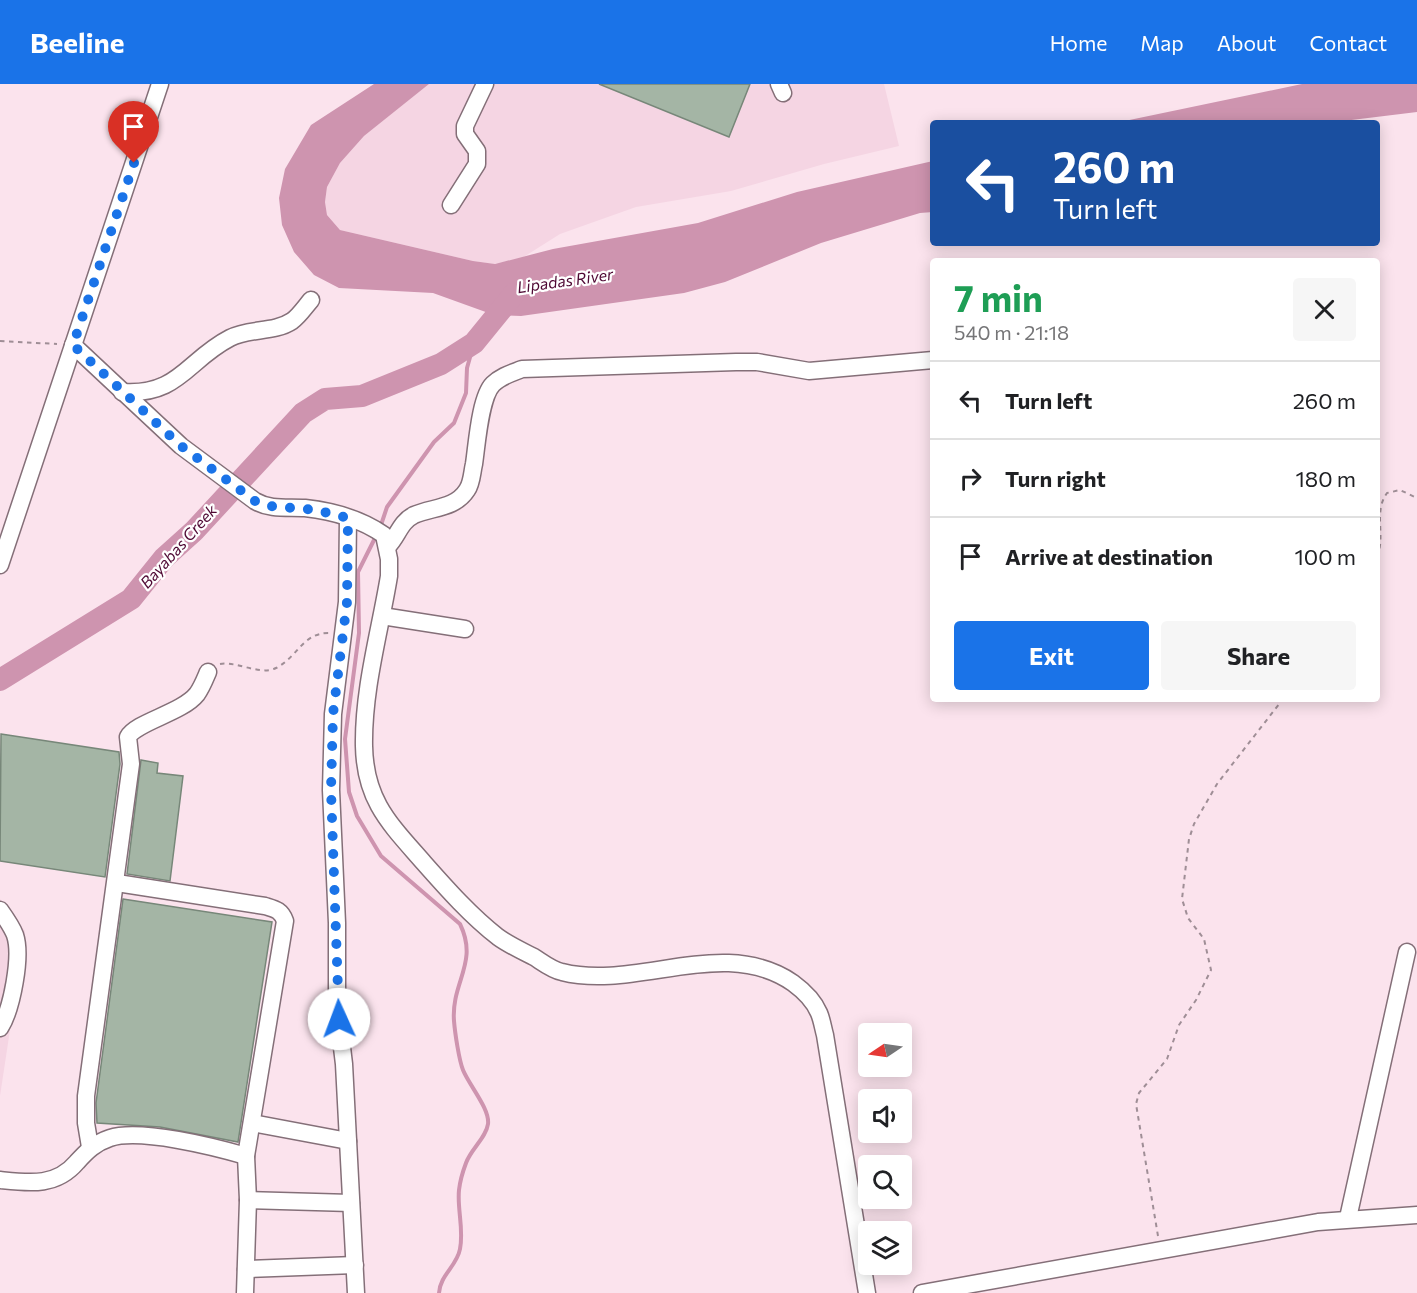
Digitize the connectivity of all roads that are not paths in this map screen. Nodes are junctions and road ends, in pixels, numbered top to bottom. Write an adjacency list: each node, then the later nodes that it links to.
1 (160, 84): 5 (street)
2 (485, 84): 3 (street)
3 (452, 205)
4 (310, 300): 7 (street)
5 (73, 345): 7 (street); 10 (street)
6 (930, 360): 9 (street)
7 (122, 392): 8 (street)
8 (348, 518): 9 (street); 19 (street)
9 (382, 536): 11 (street)
10 (0, 565)
11 (382, 616): 12 (street); 31 (street)
12 (465, 629)
13 (208, 672): 14 (street)
14 (117, 883): 18 (street); 20 (street)
15 (0, 910): 17 (street)
16 (1407, 952): 26 (street)
17 (0, 1028)
18 (252, 1123): 19 (street); 21 (street)
19 (348, 1141): 24 (street)
20 (90, 1148): 21 (street); 22 (street)
21 (246, 1156): 23 (street)
22 (0, 1180)
23 (248, 1200): 24 (street); 28 (street)
24 (351, 1203): 27 (street)
25 (1417, 1215): 26 (street)
26 (1348, 1218): 32 (street)
27 (355, 1265): 28 (street); 30 (street)
28 (246, 1269): 29 (street)
29 (245, 1293)
30 (356, 1293)
31 (867, 1293)
32 (922, 1293)

